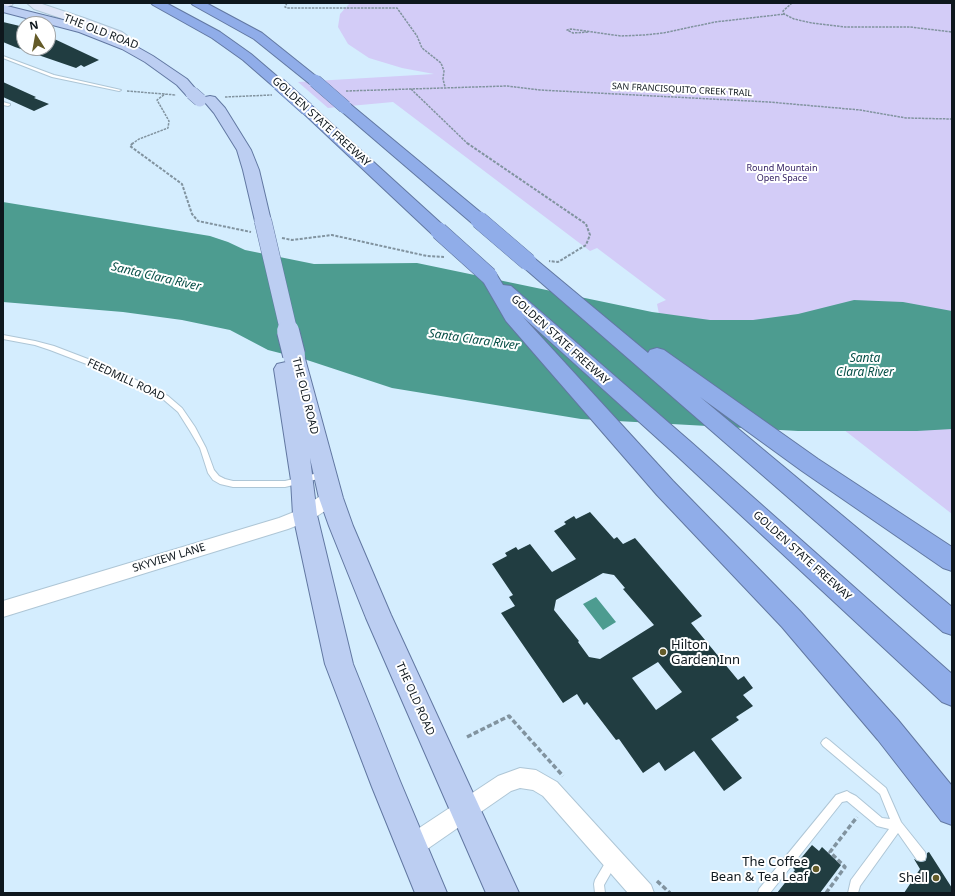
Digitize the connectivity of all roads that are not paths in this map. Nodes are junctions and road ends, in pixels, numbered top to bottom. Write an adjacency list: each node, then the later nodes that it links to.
1 (8, 3): 6 (main road)
2 (14, 3): 7 (main road, THE OLD ROAD)
3 (32, 3): 8 (main road)
4 (158, 3): 13 (highway, GOLDEN STATE FREEWAY, bridge)
5 (197, 3): 12 (highway, bridge)
6 (3, 7): 11 (main road, THE OLD ROAD)
7 (97, 28): 8 (main road, THE OLD ROAD)
8 (127, 40): 11 (main road, THE OLD ROAD)
9 (3, 57): 10 (lane)
10 (119, 90)
11 (202, 96): 15 (main road, THE OLD ROAD)
12 (535, 261): 20 (highway); 22 (highway)
13 (489, 276): 23 (highway, GOLDEN STATE FREEWAY); 26 (highway)
14 (3, 337): 17 (lane, FEEDMILL ROAD)
15 (288, 356): 16 (main road, THE OLD ROAD); 17 (main road, THE OLD ROAD)
16 (325, 475): 17 (lane, FEEDMILL ROAD); 18 (main road, THE OLD ROAD)
17 (302, 480): 19 (main road, THE OLD ROAD)
18 (331, 498): 19 (street, SKYVIEW LANE); 25 (main road, THE OLD ROAD)
19 (305, 515): 21 (street, SKYVIEW LANE); 28 (main road, THE OLD ROAD)
20 (952, 560)
21 (3, 609)
22 (952, 623)
23 (952, 692)
24 (826, 743): 27 (lane)
25 (465, 810): 28 (street); 30 (street); 32 (main road, THE OLD ROAD)
26 (952, 810)
27 (898, 825): 29 (lane); 35 (lane); 36 (lane)
28 (412, 846): 31 (main road, THE OLD ROAD)
29 (921, 856)
30 (614, 860): 33 (lane); 34 (street)
31 (431, 893)
32 (503, 893)
33 (600, 893)
34 (643, 893)
35 (763, 893)
36 (853, 893)

